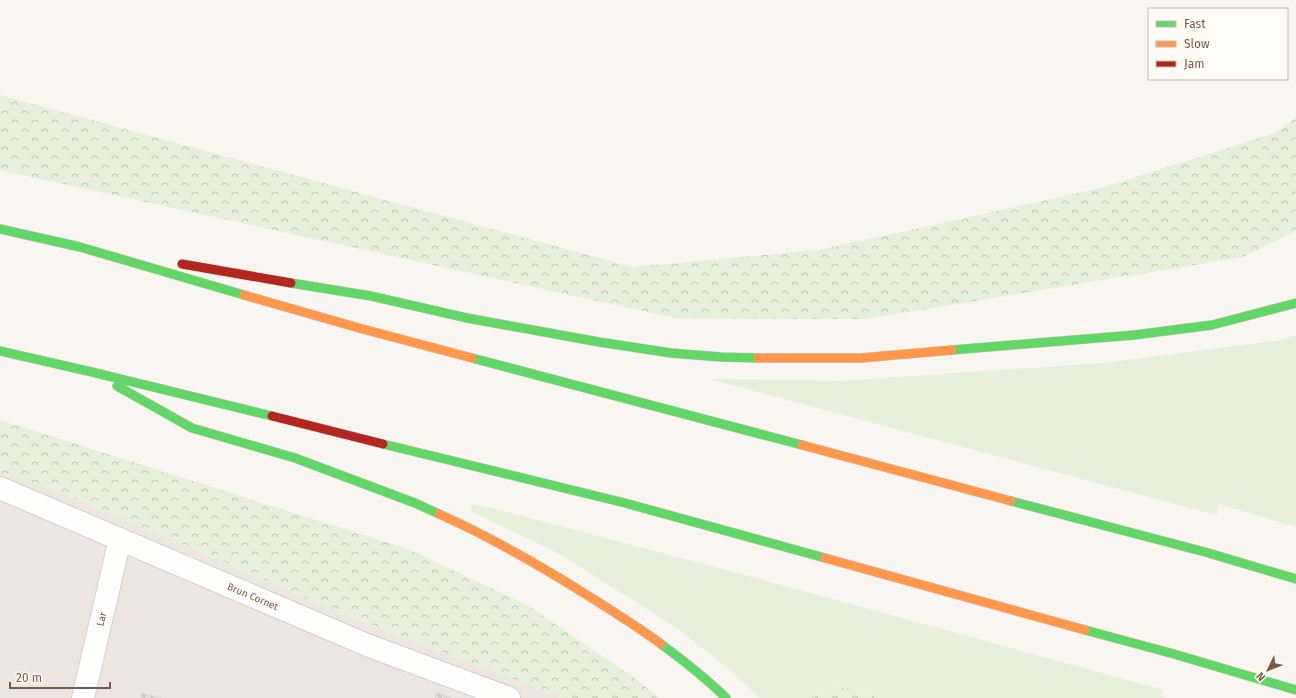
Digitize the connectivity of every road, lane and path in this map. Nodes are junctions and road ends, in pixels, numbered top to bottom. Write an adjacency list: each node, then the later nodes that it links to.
1 (0, 229): 2 (highway)
2 (80, 247): 3 (highway); 10 (highway)
3 (158, 260)
4 (174, 263): 5 (highway)
5 (1296, 303)
6 (0, 351): 7 (highway)
7 (92, 372): 11 (highway); 14 (highway)
8 (0, 488): 9 (street, Brun Cornet)
9 (120, 539): 12 (street, Lar); 13 (street, Brun Cornet)
10 (1296, 579)
11 (1296, 690)
12 (83, 698)
13 (509, 698)
14 (726, 698)

